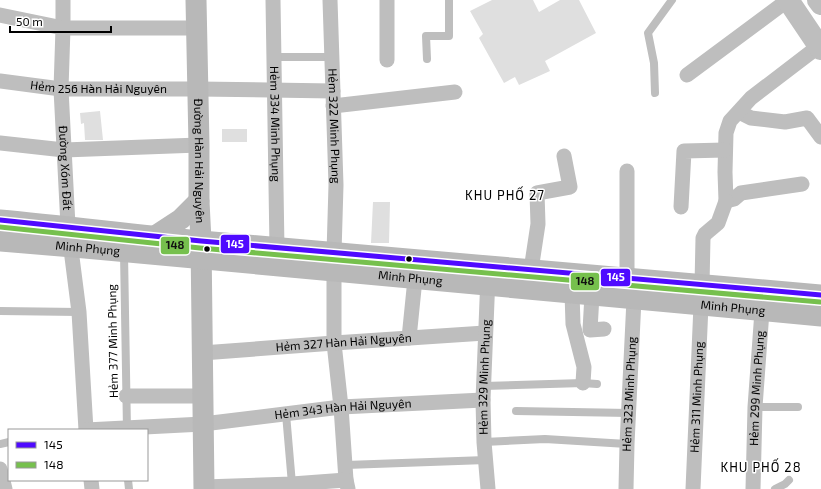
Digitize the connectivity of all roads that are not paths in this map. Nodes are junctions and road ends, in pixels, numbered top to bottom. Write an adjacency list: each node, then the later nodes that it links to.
1 (63, 0): 13 (street, Đường Xóm Đất)
2 (196, 0): 14 (main road, Đường Hàn Hải Nguyên)
3 (273, 0): 16 (street, Hẻm 334 Minh Phụng)
4 (330, 0): 17 (street, Hẻm 322 Minh Phụng)
5 (387, 0): 19 (street)
6 (449, 0): 18 (lane)
7 (672, 0): 27 (lane)
8 (788, 0): 15 (main road); 20 (street)
9 (802, 0): 15 (main road)
10 (818, 0): 11 (main road)
11 (821, 4)
12 (0, 16): 13 (street)
13 (63, 28): 14 (street); 22 (street, Đường Xóm Đất)
14 (197, 28): 23 (main road, Đường Hàn Hải Nguyên)
15 (820, 41): 29 (street)
16 (274, 57): 17 (lane); 24 (street, Hẻm 334 Minh Phụng)
17 (331, 57): 25 (street, Hẻm 322 Minh Phụng)
18 (426, 58)
19 (387, 60)
20 (687, 75)
21 (0, 81): 22 (street, Hẻm 256 Hàn Hải Nguyên)
22 (61, 88): 23 (street, Hẻm 256 Hàn Hải Nguyên); 33 (street, Đường Xóm Đất)
23 (198, 88): 24 (street, Hẻm 256 Hàn Hải Nguyên); 32 (main road, Đường Hàn Hải Nguyên)
24 (274, 90): 25 (street, Hẻm 256 Hàn Hải Nguyên); 46 (street, Hẻm 334 Minh Phụng)
25 (333, 91): 28 (street, Hẻm 322 Minh Phụng)
26 (455, 92): 28 (street)
27 (655, 93)
28 (333, 106): 49 (street, Hẻm 322 Minh Phụng)
29 (739, 112): 30 (street); 34 (street)
30 (821, 137)
31 (0, 143): 33 (street)
32 (199, 145): 33 (street); 38 (main road, Đường Hàn Hải Nguyên)
33 (64, 150): 42 (street, Đường Xóm Đất)
34 (725, 150): 39 (street); 40 (street)
35 (564, 156): 50 (street)
36 (627, 171): 52 (street)
37 (802, 184): 39 (street)
38 (199, 201): 43 (main road); 47 (main road, Đường Hàn Hải Nguyên)
39 (726, 201): 56 (street, Hẻm 311 Minh Phụng)
40 (681, 207)
41 (0, 220): 42 (main road, Minh Phụng)
42 (68, 226): 43 (main road, Minh Phụng); 45 (street, Đường Xóm Đất)
43 (155, 236): 47 (main road, Minh Phụng)
44 (0, 241): 45 (main road, Minh Phụng)
45 (70, 247): 48 (main road, Minh Phụng); 61 (street, Đường Xóm Đất)
46 (277, 248): 47 (main road, Minh Phụng); 49 (main road, Minh Phụng)
47 (201, 250): 48 (main road, Minh Phụng); 49 (main road, Minh Phụng); 67 (main road, Đường Hàn Hải Nguyên)
48 (124, 252): 70 (lane, Hẻm 377 Minh Phụng)
49 (334, 262): 51 (main road, Minh Phụng); 53 (main road, Minh Phụng); 66 (street, Hẻm 322 Minh Phụng)
50 (531, 270): 51 (main road, Minh Phụng); 52 (main road, Minh Phụng)
51 (488, 276): 53 (main road, Minh Phụng); 54 (main road, Minh Phụng); 64 (street, Hẻm 329 Minh Phụng)
52 (627, 278): 56 (main road, Minh Phụng)
53 (415, 279): 65 (street)
54 (572, 293): 55 (main road, Minh Phụng); 68 (street)
55 (592, 295): 58 (main road, Minh Phụng); 63 (street)
56 (702, 295): 57 (main road, Minh Phụng); 58 (main road, Minh Phụng); 60 (main road, Minh Phụng); 93 (street, Hẻm 311 Minh Phụng)
57 (821, 295)
58 (634, 299): 76 (street, Hẻm 323 Minh Phụng)
59 (0, 311): 61 (lane)
60 (762, 311): 62 (main road, Minh Phụng); 73 (street, Hẻm 299 Minh Phụng)
61 (79, 312): 79 (street, Đường Xóm Đất)
62 (821, 316)
63 (604, 330)
64 (485, 333): 65 (street, Hẻm 327 Hàn Hải Nguyên); 69 (street, Hẻm 329 Minh Phụng)
65 (409, 338): 66 (street, Hẻm 327 Hàn Hải Nguyên)
66 (334, 343): 67 (street, Hẻm 327 Hàn Hải Nguyên); 72 (street, Hẻm 322 Minh Phụng)
67 (202, 353): 71 (main road, Đường Hàn Hải Nguyên)
68 (590, 384): 69 (lane)
69 (484, 393): 72 (street, Hẻm 343 Hàn Hải Nguyên); 81 (street, Hẻm 329 Minh Phụng)
70 (126, 396): 71 (street); 80 (lane, Hẻm 377 Minh Phụng)
71 (203, 396): 78 (main road, Đường Hàn Hải Nguyên)
72 (341, 407): 77 (street, Hẻm 343 Hàn Hải Nguyên); 84 (street, Hẻm 322 Minh Phụng)
73 (755, 407): 74 (lane); 94 (street, Hẻm 299 Minh Phụng)
74 (798, 407)
75 (516, 411): 76 (lane)
76 (629, 413): 82 (street, Hẻm 323 Minh Phụng)
77 (286, 414): 78 (street, Hẻm 343 Hàn Hải Nguyên); 87 (lane)
78 (203, 424): 80 (street, Hẻm 343 Hàn Hải Nguyên); 89 (main road, Đường Hàn Hải Nguyên)
79 (85, 429)
80 (127, 429)
81 (484, 442): 82 (lane); 83 (street, Hẻm 329 Minh Phụng)
82 (627, 444): 92 (street, Hẻm 323 Minh Phụng)
83 (486, 460): 84 (lane); 91 (street, Hẻm 329 Minh Phụng)
84 (346, 465): 88 (street, Hẻm 322 Minh Phụng)
85 (0, 469): 90 (street)
86 (789, 480): 95 (lane)
87 (292, 484): 88 (street); 89 (street)
88 (347, 485)
89 (204, 488)
90 (5, 489)
91 (488, 489)
92 (626, 489)
93 (693, 489)
94 (753, 489)
95 (775, 489)

